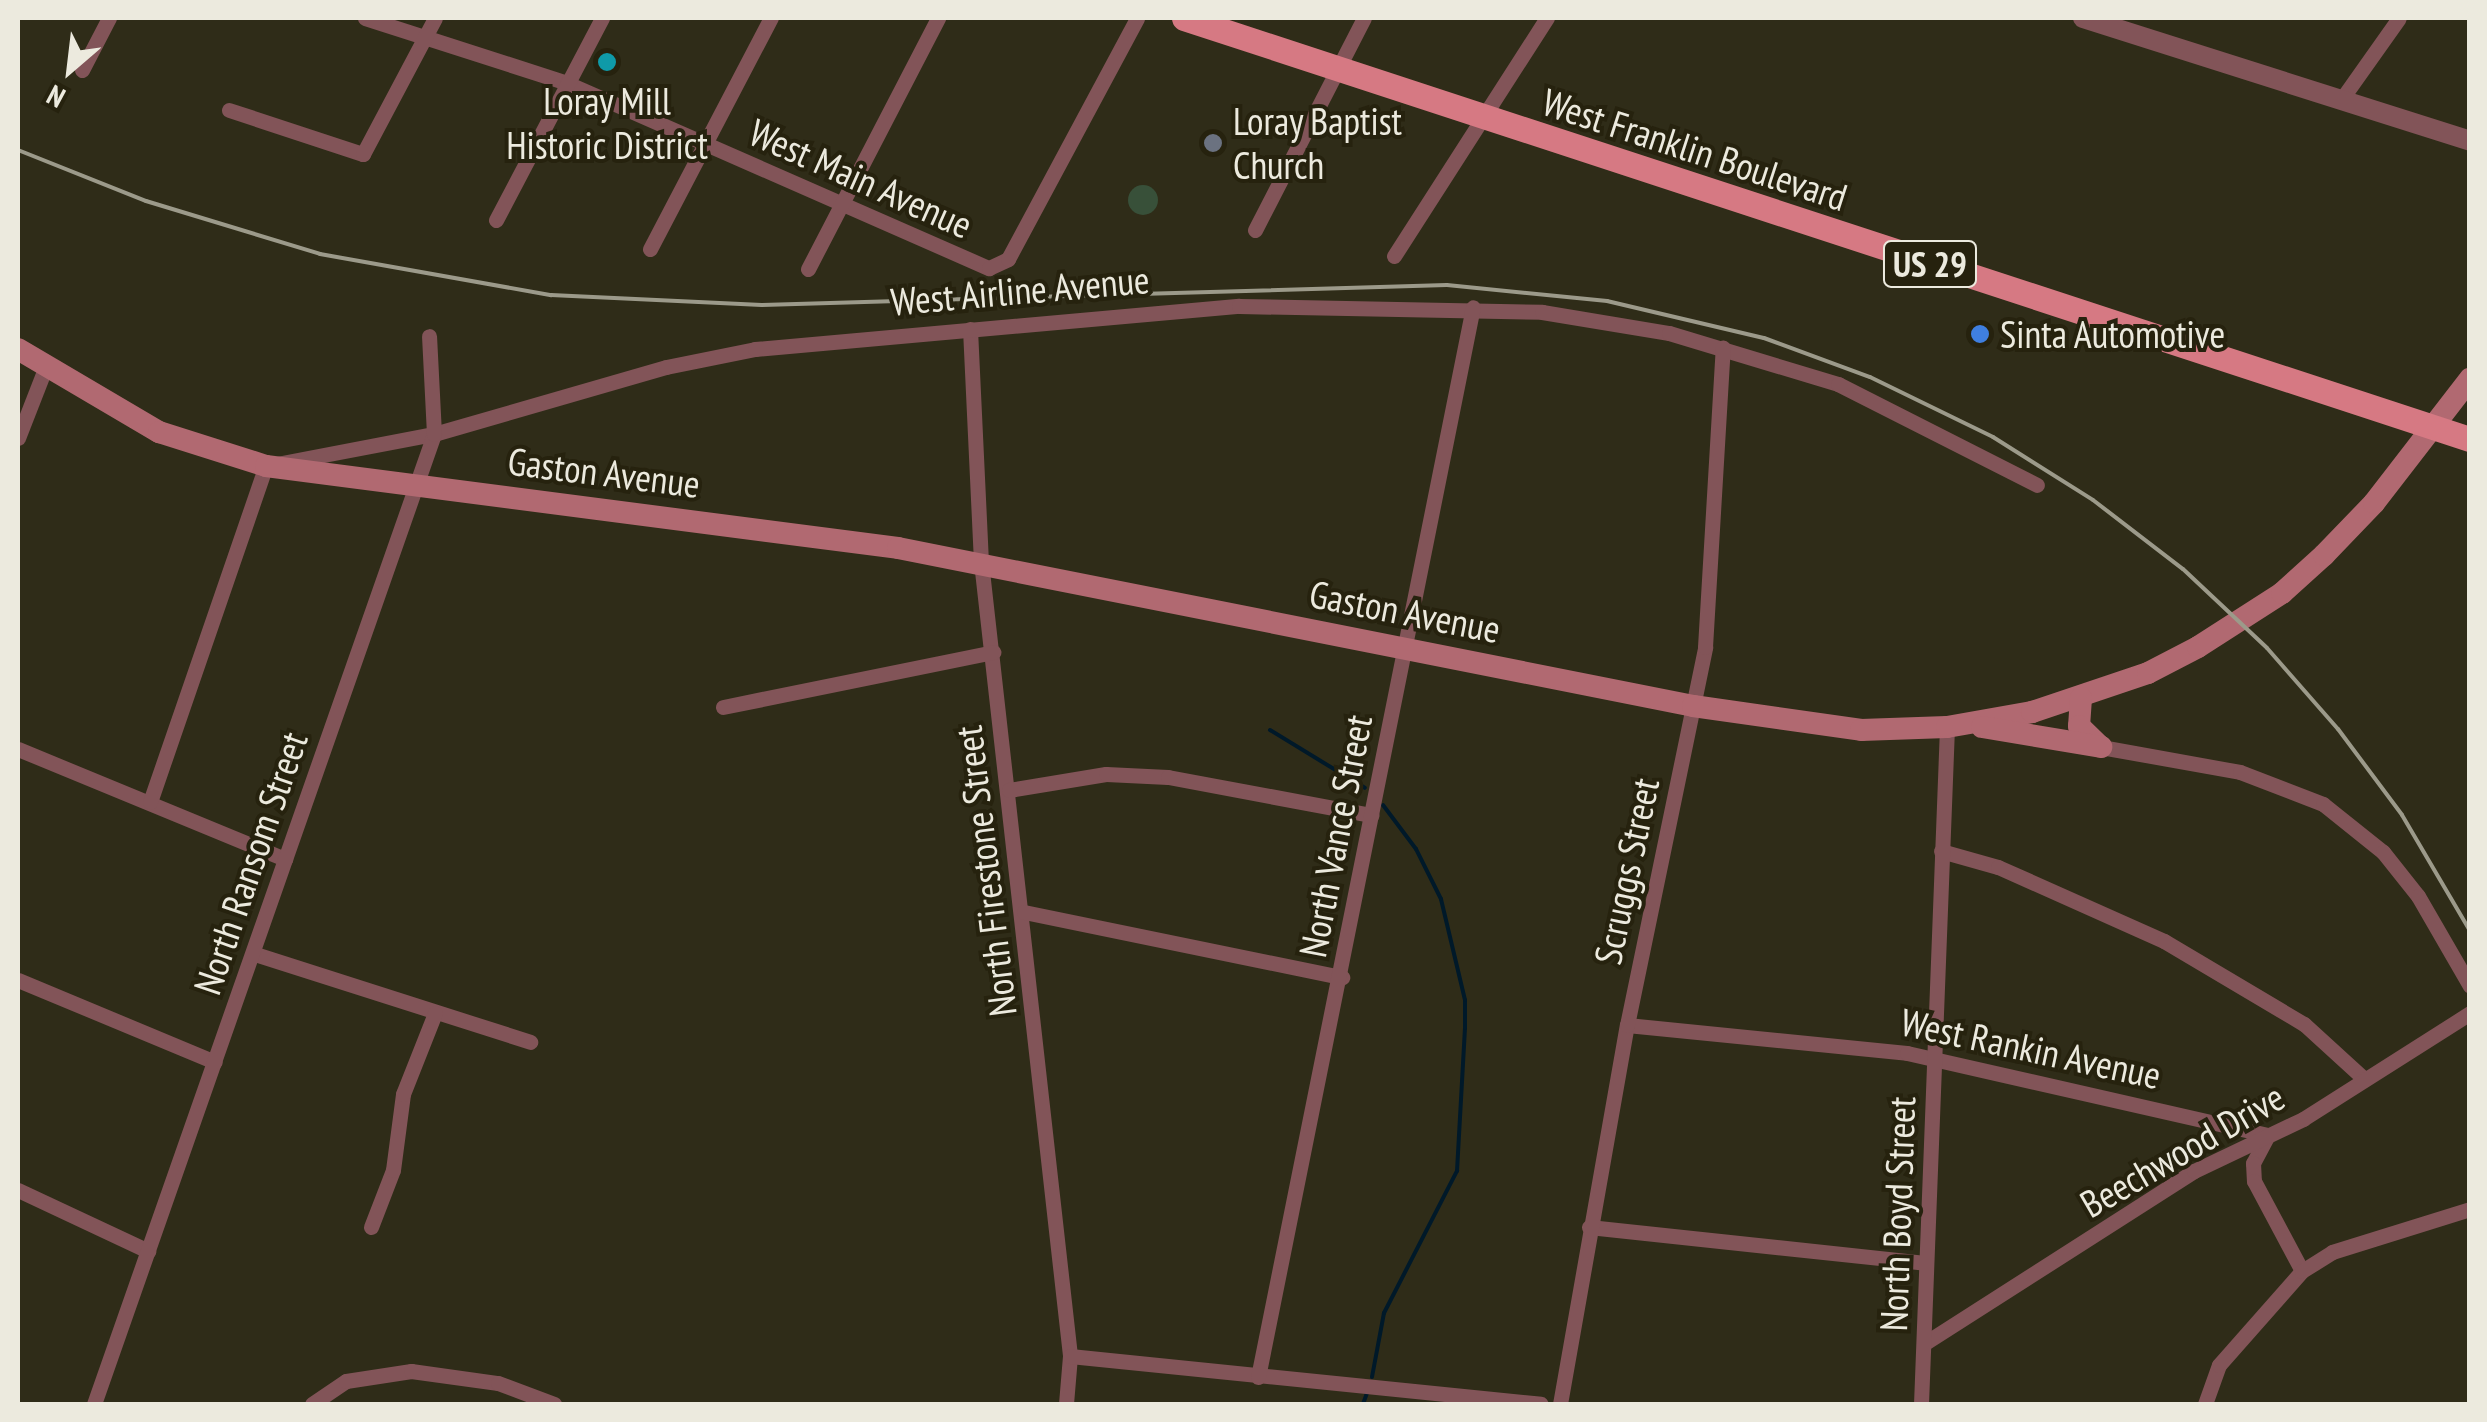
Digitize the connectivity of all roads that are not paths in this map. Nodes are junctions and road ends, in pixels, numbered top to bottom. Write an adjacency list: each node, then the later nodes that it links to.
1 (109, 18): 15 (street)
2 (365, 18): 13 (street, West Main Avenue)
3 (435, 18): 13 (street)
4 (602, 18): 16 (street)
5 (771, 18): 21 (street)
6 (938, 18): 22 (street)
7 (1137, 18): 22 (street, West Main Avenue)
8 (1184, 18): 14 (main road, West Franklin Boulevard / US 29)
9 (1364, 18): 14 (street)
10 (1546, 18): 19 (street)
11 (2082, 18): 17 (street)
12 (2399, 18): 17 (street)
13 (426, 35): 16 (street, West Main Avenue); 18 (street)
14 (1335, 69): 19 (main road, West Franklin Boulevard / US 29); 24 (street)
15 (82, 70)
16 (567, 83): 21 (street, West Main Avenue); 23 (street)
17 (2341, 100): 20 (street)
18 (229, 110)
19 (1482, 118): 26 (street); 35 (main road, West Franklin Boulevard / US 29)
20 (2470, 141)
21 (704, 144): 22 (street, West Main Avenue); 25 (street)
22 (840, 206): 27 (street)
23 (496, 220)
24 (1255, 230)
25 (650, 249)
26 (1394, 256)
27 (808, 269)
28 (1473, 306): 29 (street, West Airline Avenue); 31 (street, West Airline Avenue); 43 (street, North Vance Street)
29 (970, 330): 36 (street, West Airline Avenue); 42 (street, North Firestone Street)
30 (429, 336): 36 (street, North Ransom Street)
31 (1723, 348): 41 (street, West Airline Avenue); 46 (street, Scruggs Street)
32 (18, 349): 33 (main road, West Airline Avenue)
33 (46, 366): 37 (street); 39 (main road, West Airline Avenue)
34 (2470, 378): 35 (main road, Gaston Avenue)
35 (2432, 428): 38 (main road, West Franklin Boulevard / US 29); 45 (main road, Gaston Avenue)
36 (434, 434): 39 (street, West Airline Avenue); 40 (street, North Ransom Street)
37 (18, 438)
38 (2470, 439)
39 (266, 466): 40 (main road, Gaston Avenue); 54 (street)
40 (416, 484): 42 (main road, Gaston Avenue); 57 (street, North Ransom Street)
41 (2037, 484)
42 (981, 562): 43 (main road, Gaston Avenue); 44 (street, North Firestone Street)
43 (1405, 646): 46 (main road, Gaston Avenue); 55 (street, North Vance Street)
44 (993, 652): 47 (street); 53 (street, North Firestone Street)
45 (2081, 698): 48 (main road, Gaston Avenue); 51 (main road)
46 (1693, 706): 49 (main road, Gaston Avenue); 65 (street, Scruggs Street)
47 (723, 708)
48 (2046, 708): 49 (main road, Gaston Avenue); 50 (main road)
49 (1955, 725): 50 (main road); 56 (street, North Boyd Street)
50 (2074, 744): 51 (main road)
51 (2101, 748): 62 (street)
52 (18, 749): 54 (street)
53 (1009, 790): 55 (street); 58 (street, North Firestone Street)
54 (150, 802): 57 (street)
55 (1371, 816): 60 (street, North Vance Street)
56 (1940, 850): 67 (street, North Boyd Street); 69 (street)
57 (286, 859): 59 (street, North Ransom Street)
58 (1024, 912): 60 (street); 79 (street, North Firestone Street)
59 (255, 954): 63 (street); 68 (street, North Ransom Street)
60 (1342, 977): 80 (street, North Vance Street)
61 (18, 980): 68 (street)
62 (2470, 986)
63 (436, 1013): 66 (street); 73 (street)
64 (2470, 1013): 69 (street, Beechwood Drive)
65 (1627, 1024): 67 (street, West Rankin Avenue); 74 (street, Scruggs Street)
66 (530, 1042)
67 (1935, 1059): 70 (street, West Rankin Avenue); 76 (street, North Boyd Street)
68 (215, 1062): 75 (street, North Ransom Street)
69 (2362, 1077): 70 (street, Beechwood Drive)
70 (2268, 1135): 77 (street); 78 (street, Beechwood Drive)
71 (18, 1190): 75 (street)
72 (2470, 1209): 77 (street)
73 (371, 1227)
74 (1589, 1227): 76 (street); 86 (street, Scruggs Street)
75 (148, 1251): 81 (street, North Ransom Street)
76 (1925, 1263): 78 (street, North Boyd Street)
77 (2302, 1271): 88 (street)
78 (1926, 1343): 87 (street, North Boyd Street)
79 (1070, 1356): 80 (street); 84 (street, North Firestone Street)
80 (1258, 1376): 85 (street)
81 (94, 1404)
82 (312, 1404): 83 (street)
83 (554, 1404)
84 (1066, 1404)
85 (1541, 1404)
86 (1560, 1404)
87 (1922, 1404)
88 (2205, 1404)

